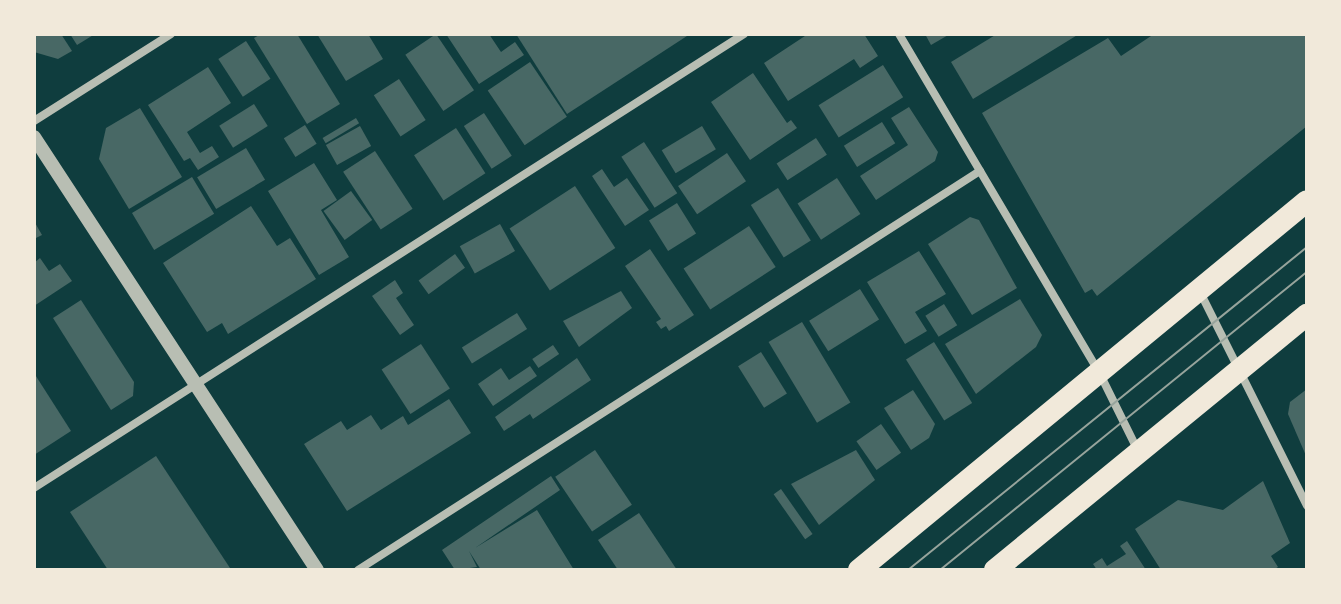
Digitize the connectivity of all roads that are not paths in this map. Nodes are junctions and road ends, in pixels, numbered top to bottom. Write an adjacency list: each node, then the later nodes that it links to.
1 (171, 34): 4 (street)
2 (744, 34): 12 (street)
3 (899, 34): 6 (street)
4 (34, 121)
5 (34, 137): 12 (street)
6 (980, 171): 11 (street); 17 (street)
7 (1307, 201): 8 (highway)
8 (1198, 289): 10 (street); 11 (highway)
9 (1307, 315): 10 (highway)
10 (1238, 371): 13 (highway); 15 (street)
11 (1100, 374): 13 (street); 18 (highway)
12 (195, 383): 14 (street); 16 (street)
13 (1139, 454): 19 (highway)
14 (34, 488)
15 (1307, 506)
16 (317, 570)
17 (358, 570)
18 (859, 570)
19 (995, 570)

